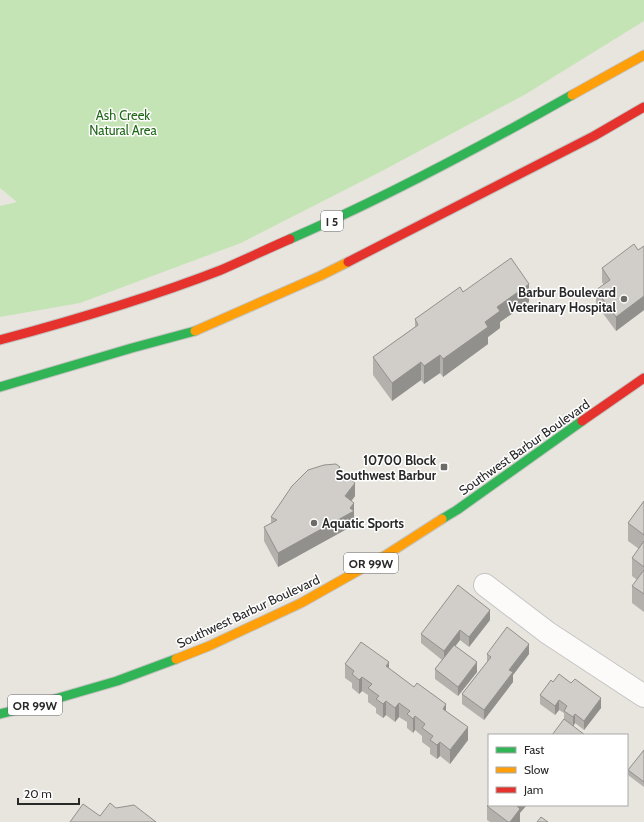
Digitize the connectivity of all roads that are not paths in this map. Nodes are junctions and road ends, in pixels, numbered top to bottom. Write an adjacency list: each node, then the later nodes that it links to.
1 (644, 55): 3 (main road, I 5)
2 (644, 107): 5 (main road)
3 (0, 340)
4 (644, 378): 8 (main road, Southwest Barbur Boulevard / OR 99W)
5 (0, 387)
6 (485, 585): 7 (street)
7 (644, 696)
8 (0, 714)

